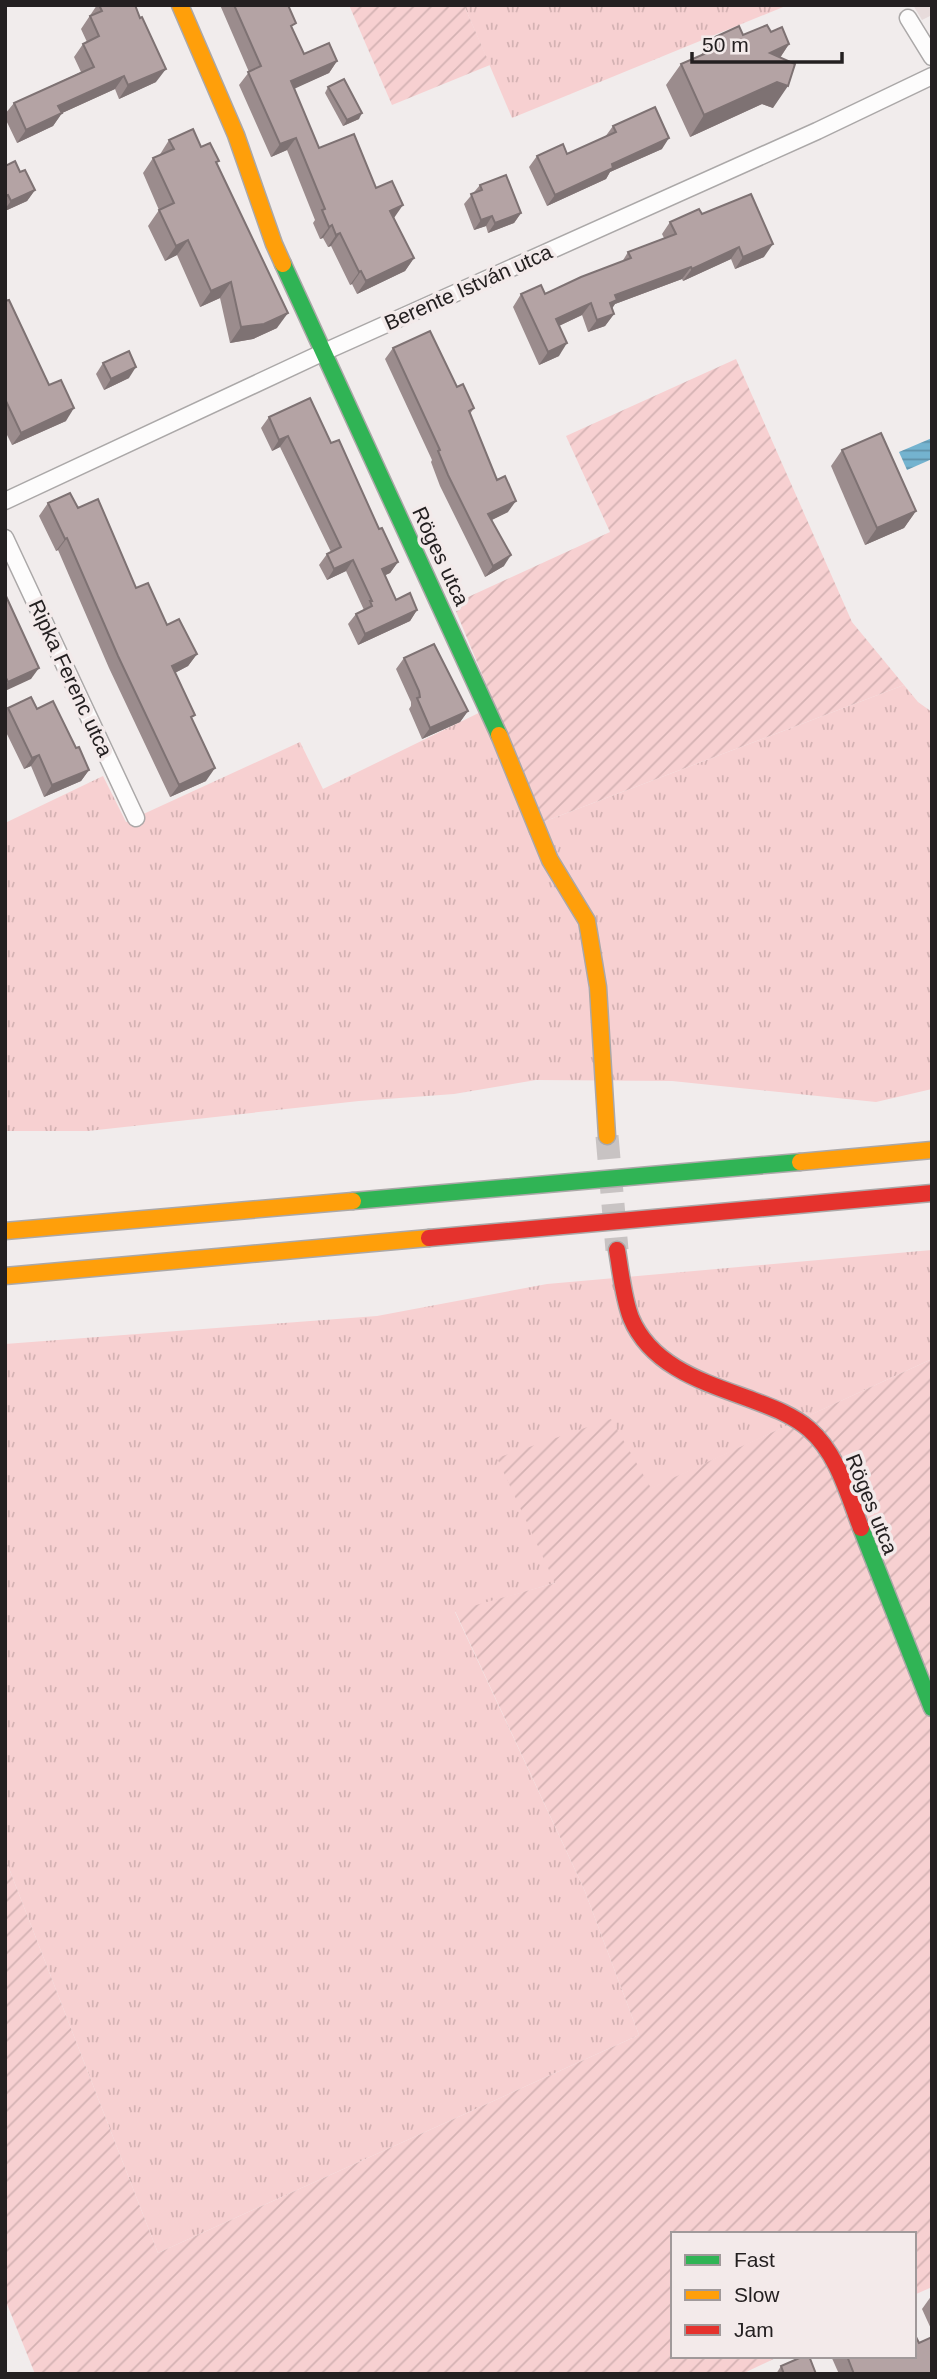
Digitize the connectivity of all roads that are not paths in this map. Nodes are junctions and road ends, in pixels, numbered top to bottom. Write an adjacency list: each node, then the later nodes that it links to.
1 (180, 5): 5 (main road, Röges utca)
2 (908, 18): 3 (street)
3 (932, 57)
4 (932, 76): 5 (street, Berente István utca)
5 (324, 352): 6 (street, Berente István utca); 9 (main road, Röges utca)
6 (5, 501)
7 (5, 538): 8 (street, Ripka Ferenc utca)
8 (136, 817)
9 (607, 1136)
10 (932, 1150): 12 (main road)
11 (932, 1193): 14 (main road)
12 (5, 1230)
13 (617, 1250): 15 (main road, Röges utca)
14 (5, 1276)
15 (932, 1708)

